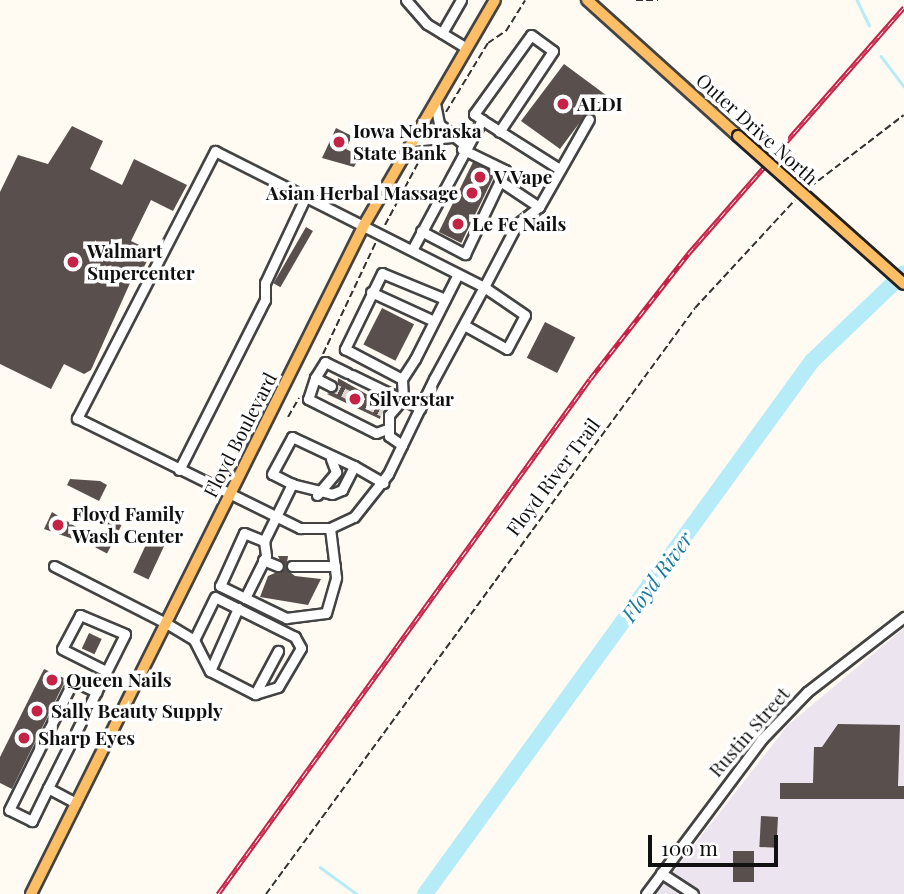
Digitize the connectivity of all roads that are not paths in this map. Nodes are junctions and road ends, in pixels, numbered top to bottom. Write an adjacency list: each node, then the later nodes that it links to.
1 (406, 0): 5 (street)
2 (461, 0): 5 (street)
3 (495, 0): 6 (main road, Floyd Boulevard)
4 (587, 0): 21 (main road, Outer Drive North, bridge)
5 (442, 33): 6 (street)
6 (465, 47): 7 (main road, Floyd Boulevard)
7 (434, 98): 11 (main road, Floyd Boulevard); 12 (street)
8 (589, 119): 13 (street)
9 (482, 120): 10 (street); 10 (street); 12 (street)
10 (499, 132): 13 (street)
11 (410, 142): 12 (street); 17 (main road, Floyd Boulevard)
12 (461, 144): 14 (street); 18 (street)
13 (558, 168): 16 (street)
14 (500, 181): 16 (street); 18 (street)
15 (306, 197): 17 (street); 36 (street); 36 (street)
16 (539, 206): 22 (street)
17 (364, 225): 19 (street); 40 (main road, Floyd Boulevard)
18 (421, 231): 19 (street)
19 (412, 250): 20 (street)
20 (458, 274): 22 (street); 24 (street)
21 (904, 284)
22 (484, 287): 26 (street); 26 (street)
23 (371, 292): 24 (street); 25 (street); 28 (street)
24 (445, 299): 25 (street)
25 (434, 321): 28 (street)
26 (464, 325): 31 (street)
27 (315, 378): 29 (street); 30 (street); 32 (street)
28 (402, 379): 30 (street)
29 (331, 386)
30 (403, 399): 31 (street); 32 (street)
31 (420, 408): 34 (street)
32 (387, 429): 34 (street)
33 (287, 441): 35 (street); 38 (street); 39 (street)
34 (402, 445): 37 (street)
35 (354, 466): 37 (street); 39 (street)
36 (179, 470): 40 (street)
37 (383, 483): 42 (street)
38 (292, 484): 39 (street); 41 (street)
39 (317, 495)
40 (229, 496): 41 (street); 54 (main road, Floyd Boulevard)
41 (276, 517): 42 (street); 43 (street)
42 (330, 528): 48 (street)
43 (264, 541): 44 (street); 49 (street)
44 (263, 560): 46 (street); 51 (street)
45 (54, 566): 54 (street)
46 (278, 566)
47 (292, 566): 48 (street)
48 (335, 566): 51 (street)
49 (220, 586): 50 (street); 51 (street)
50 (215, 597): 52 (street); 55 (street)
51 (245, 598)
52 (238, 608): 58 (street); 60 (street)
53 (904, 617): 63 (street, Rustin Street)
54 (166, 623): 55 (street); 62 (main road, Floyd Boulevard)
55 (194, 640): 58 (street)
56 (278, 651): 60 (street)
57 (106, 671): 57 (street); 59 (street)
58 (210, 671): 60 (street)
59 (97, 692): 61 (street); 61 (street)
60 (255, 694)
61 (48, 789): 62 (street)
62 (76, 803): 65 (main road, Floyd Boulevard)
63 (661, 873): 64 (street); 66 (street, Rustin Street)
64 (688, 893)
65 (31, 894)
66 (646, 894)

